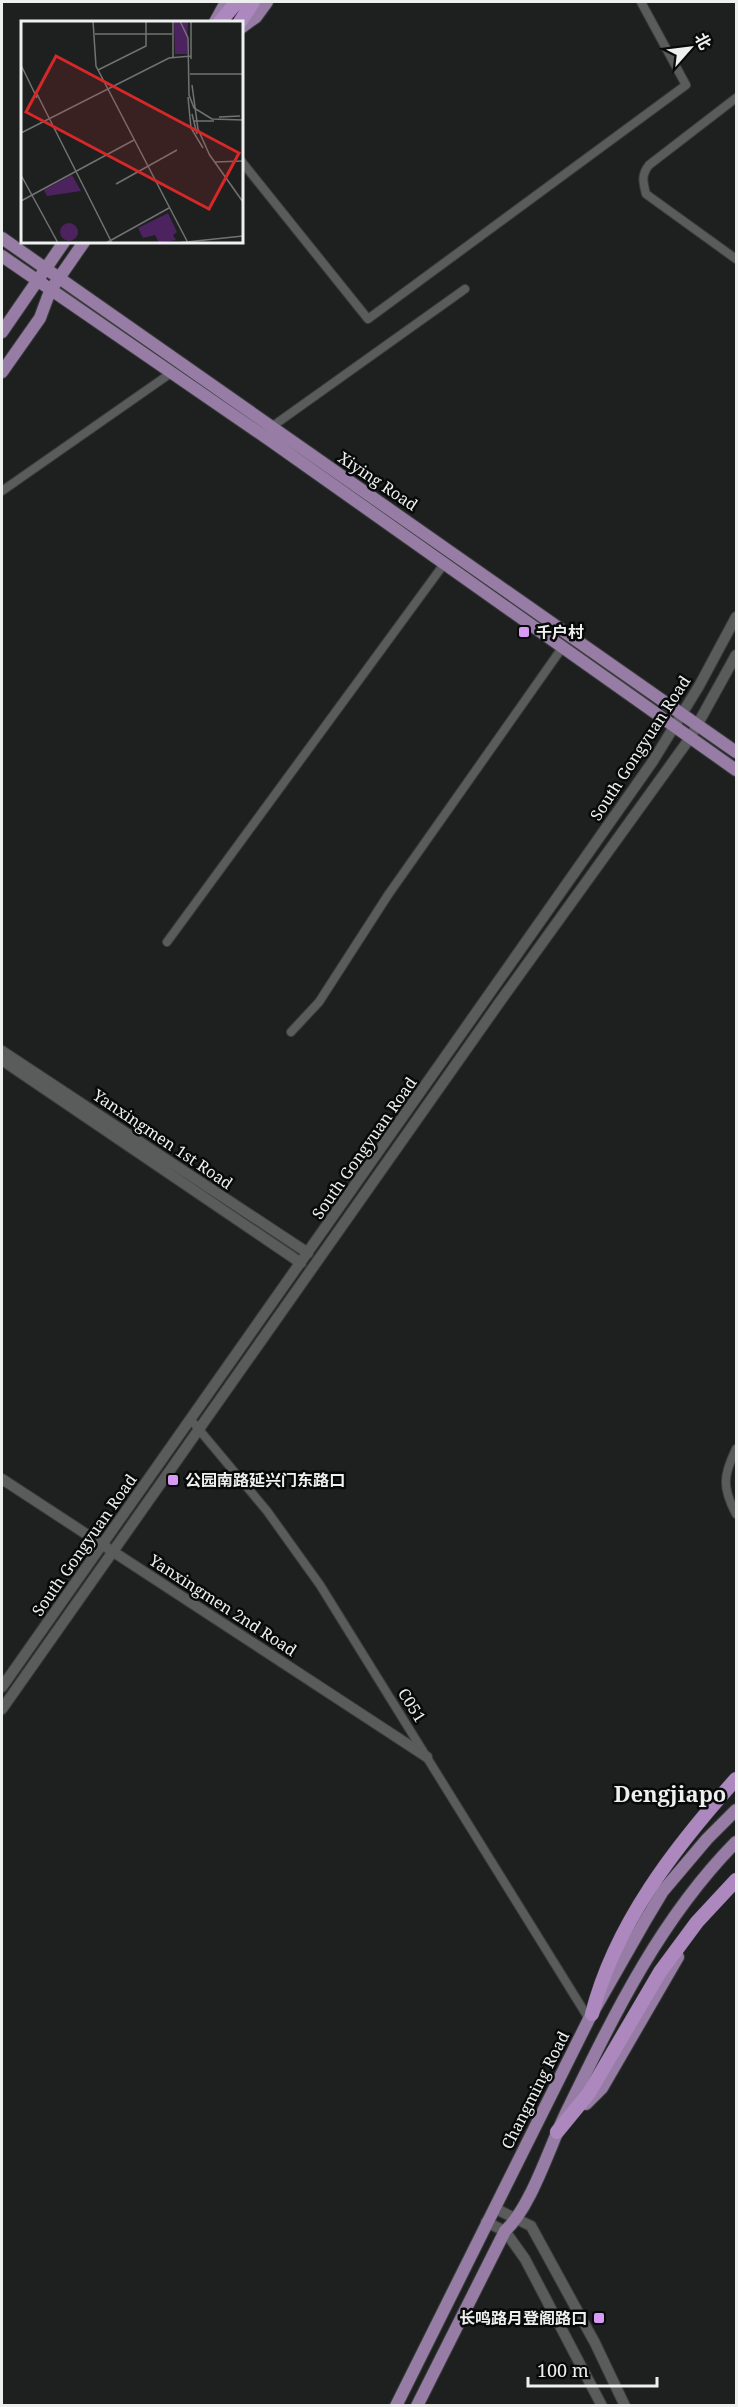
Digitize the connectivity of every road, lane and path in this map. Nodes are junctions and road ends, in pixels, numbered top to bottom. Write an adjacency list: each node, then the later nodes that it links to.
1 (226, 2): 6 (main road)
2 (237, 2): 7 (highway)
3 (253, 2): 8 (highway)
4 (267, 2): 9 (main road)
5 (641, 2): 11 (street)
6 (216, 21)
7 (221, 21)
8 (241, 21)
9 (243, 26)
10 (736, 98): 16 (street)
11 (243, 163)
12 (2, 238): 17 (main road, Xiying Road)
13 (63, 243): 17 (main road)
14 (83, 243): 19 (main road)
15 (2, 256): 18 (main road, Xiying Road)
16 (736, 259)
17 (44, 268): 18 (main road); 19 (main road, Xiying Road)
18 (36, 280): 21 (main road, Xiying Road); 22 (main road)
19 (58, 280): 21 (main road); 25 (main road, Xiying Road)
20 (465, 289): 25 (street)
21 (50, 291): 23 (main road); 24 (main road, Xiying Road)
22 (2, 332)
23 (2, 372)
24 (171, 373): 26 (street); 27 (main road, Xiying Road)
25 (270, 428): 31 (main road, Xiying Road)
26 (2, 491)
27 (444, 564): 29 (main road, Xiying Road); 37 (street)
28 (736, 617): 31 (main road, South Gongyuan Road)
29 (562, 648): 33 (main road, Xiying Road); 38 (street)
30 (736, 655): 32 (main road, South Gongyuan Road)
31 (682, 715): 32 (main road, Xiying Road); 33 (main road, South Gongyuan Road)
32 (698, 726): 34 (main road, South Gongyuan Road); 35 (main road, Xiying Road)
33 (674, 728): 34 (main road, Xiying Road); 41 (main road, South Gongyuan Road)
34 (690, 738): 36 (main road, Xiying Road); 44 (main road, South Gongyuan Road)
35 (736, 752)
36 (736, 770)
37 (167, 942)
38 (291, 1032)
39 (2, 1050): 41 (main road, Yanxingmen 1st Road)
40 (2, 1060): 42 (main road, Yanxingmen 1st Road)
41 (308, 1253): 42 (main road, South Gongyuan Road)
42 (301, 1263): 43 (main road, South Gongyuan Road)
43 (191, 1420): 44 (street, C051); 48 (main road, South Gongyuan Road)
44 (198, 1429): 49 (main road, South Gongyuan Road); 52 (street, C051)
45 (736, 1449): 47 (street)
46 (2, 1479): 48 (main road, Yanxingmen 2nd Road)
47 (736, 1514)
48 (103, 1544): 49 (main road, Yanxingmen 2nd Road); 50 (main road, South Gongyuan Road)
49 (114, 1551): 51 (main road, South Gongyuan Road); 52 (main road, Yanxingmen 2nd Road)
50 (2, 1687)
51 (2, 1709)
52 (427, 1757): 58 (street, C051)
53 (736, 1779): 58 (highway)
54 (736, 1810): 58 (main road, Changming Road)
55 (736, 1842): 59 (main road)
56 (736, 1880): 59 (highway)
57 (736, 1887): 59 (main road)
58 (591, 2016): 60 (main road, Changming Road)
59 (557, 2132): 61 (main road)
60 (494, 2208): 61 (main road); 62 (main road, Changming Road)
61 (517, 2220): 63 (main road); 67 (main road)
62 (486, 2222): 63 (main road); 64 (main road, Changming Road)
63 (505, 2231): 65 (main road); 66 (main road)
64 (396, 2406)
65 (417, 2406)
66 (602, 2406)
67 (625, 2406)

